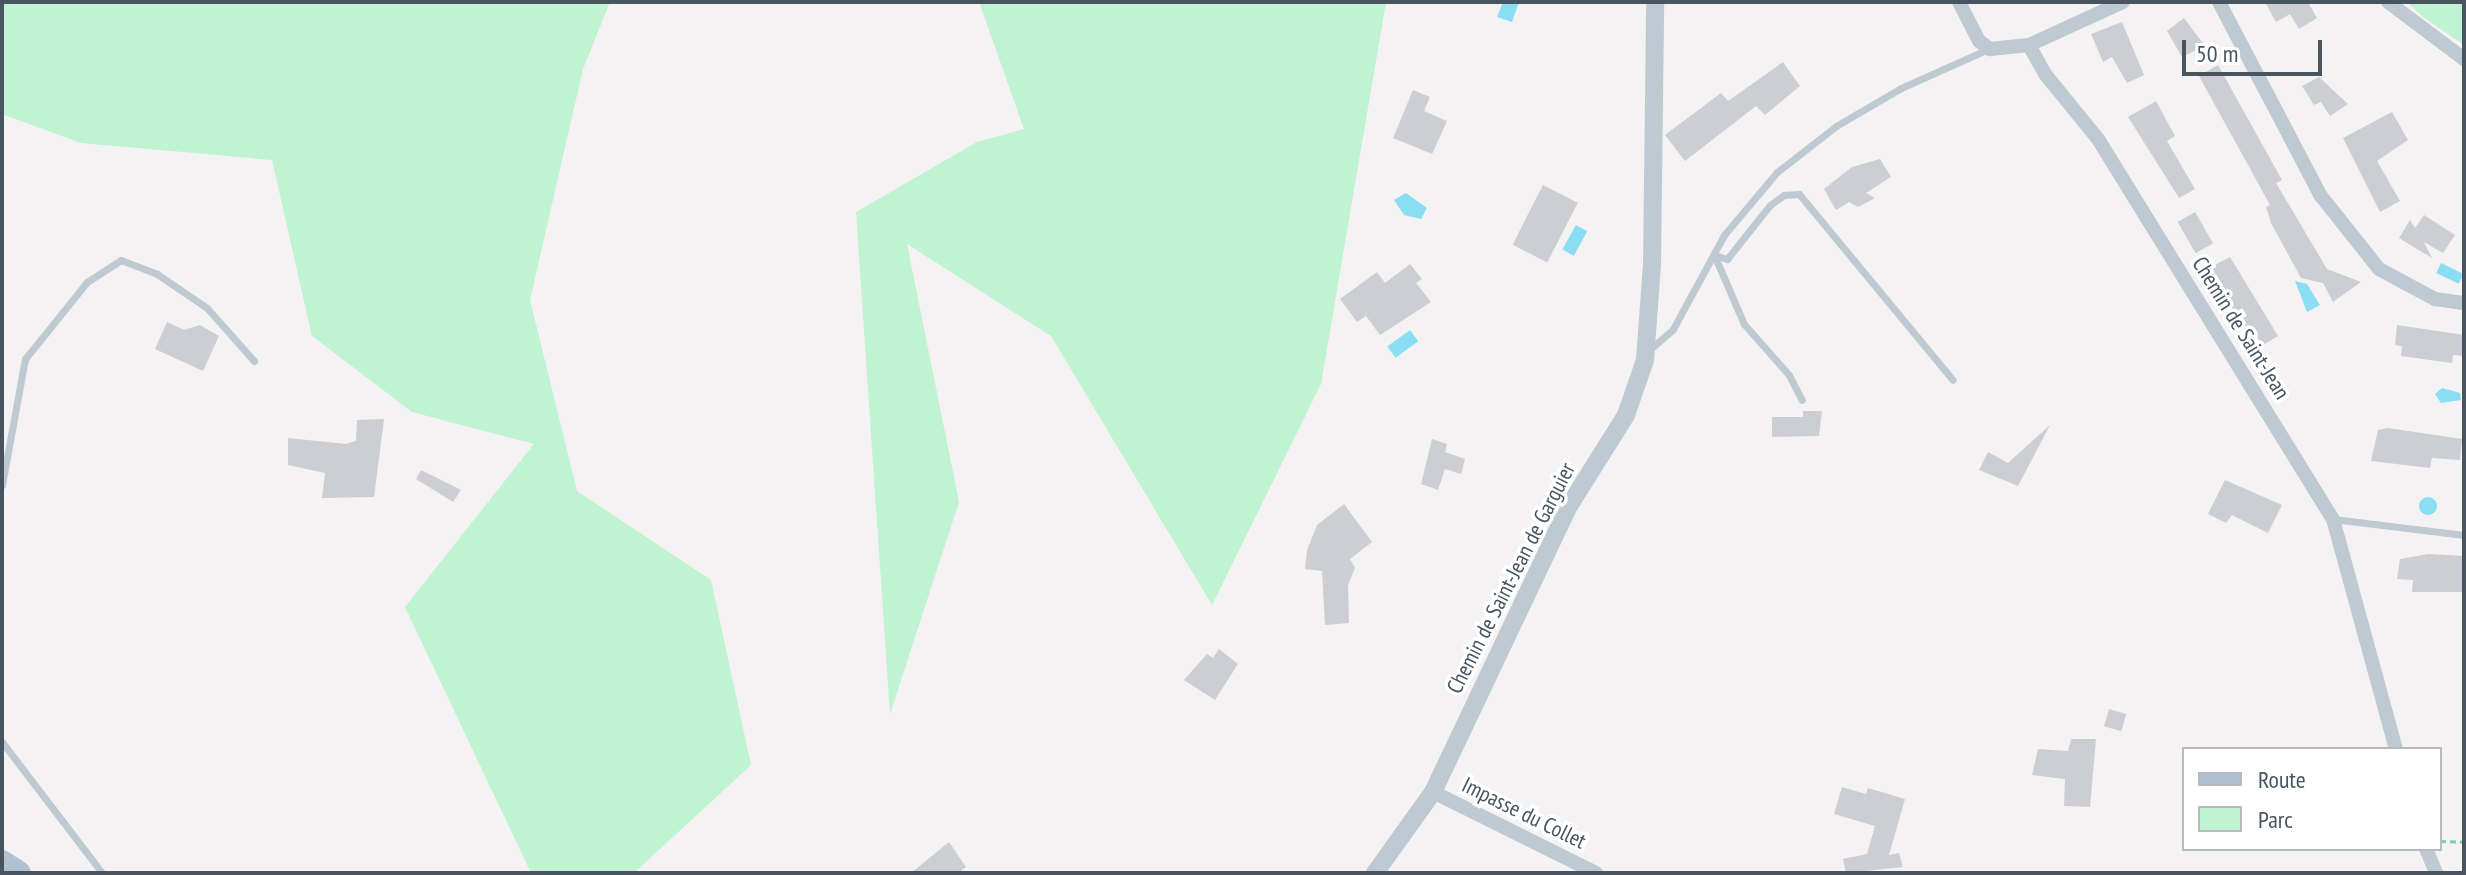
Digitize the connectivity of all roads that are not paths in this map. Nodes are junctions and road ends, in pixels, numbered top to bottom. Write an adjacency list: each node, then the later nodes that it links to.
1 (1655, 2): 11 (street, Chemin de Saint-Jean de Garguier)
2 (1959, 2): 7 (street)
3 (2123, 2): 6 (street)
4 (2219, 2): 10 (street)
5 (2388, 2): 8 (street)
6 (2029, 45): 7 (street); 16 (street, Chemin de Saint-Jean)
7 (1990, 49): 9 (lane)
8 (2464, 59)
9 (1714, 255): 11 (lane); 13 (lane); 14 (lane)
10 (2464, 303)
11 (1645, 353): 20 (street, Chemin de Saint-Jean de Garguier)
12 (254, 361): 15 (lane)
13 (1953, 380)
14 (1802, 400)
15 (2, 485)
16 (2333, 519): 17 (lane); 19 (street, Chemin de Saint-Jean)
17 (2464, 535)
18 (2, 742): 24 (lane)
19 (2395, 747)
20 (1433, 792): 25 (street, Chemin de Saint-Jean de Garguier); 26 (street, Impasse du Collet)
21 (2427, 851): 27 (street)
22 (2, 862): 23 (main road)
23 (19, 873)
24 (102, 873)
25 (1375, 873)
26 (1596, 873)
27 (2436, 873)

